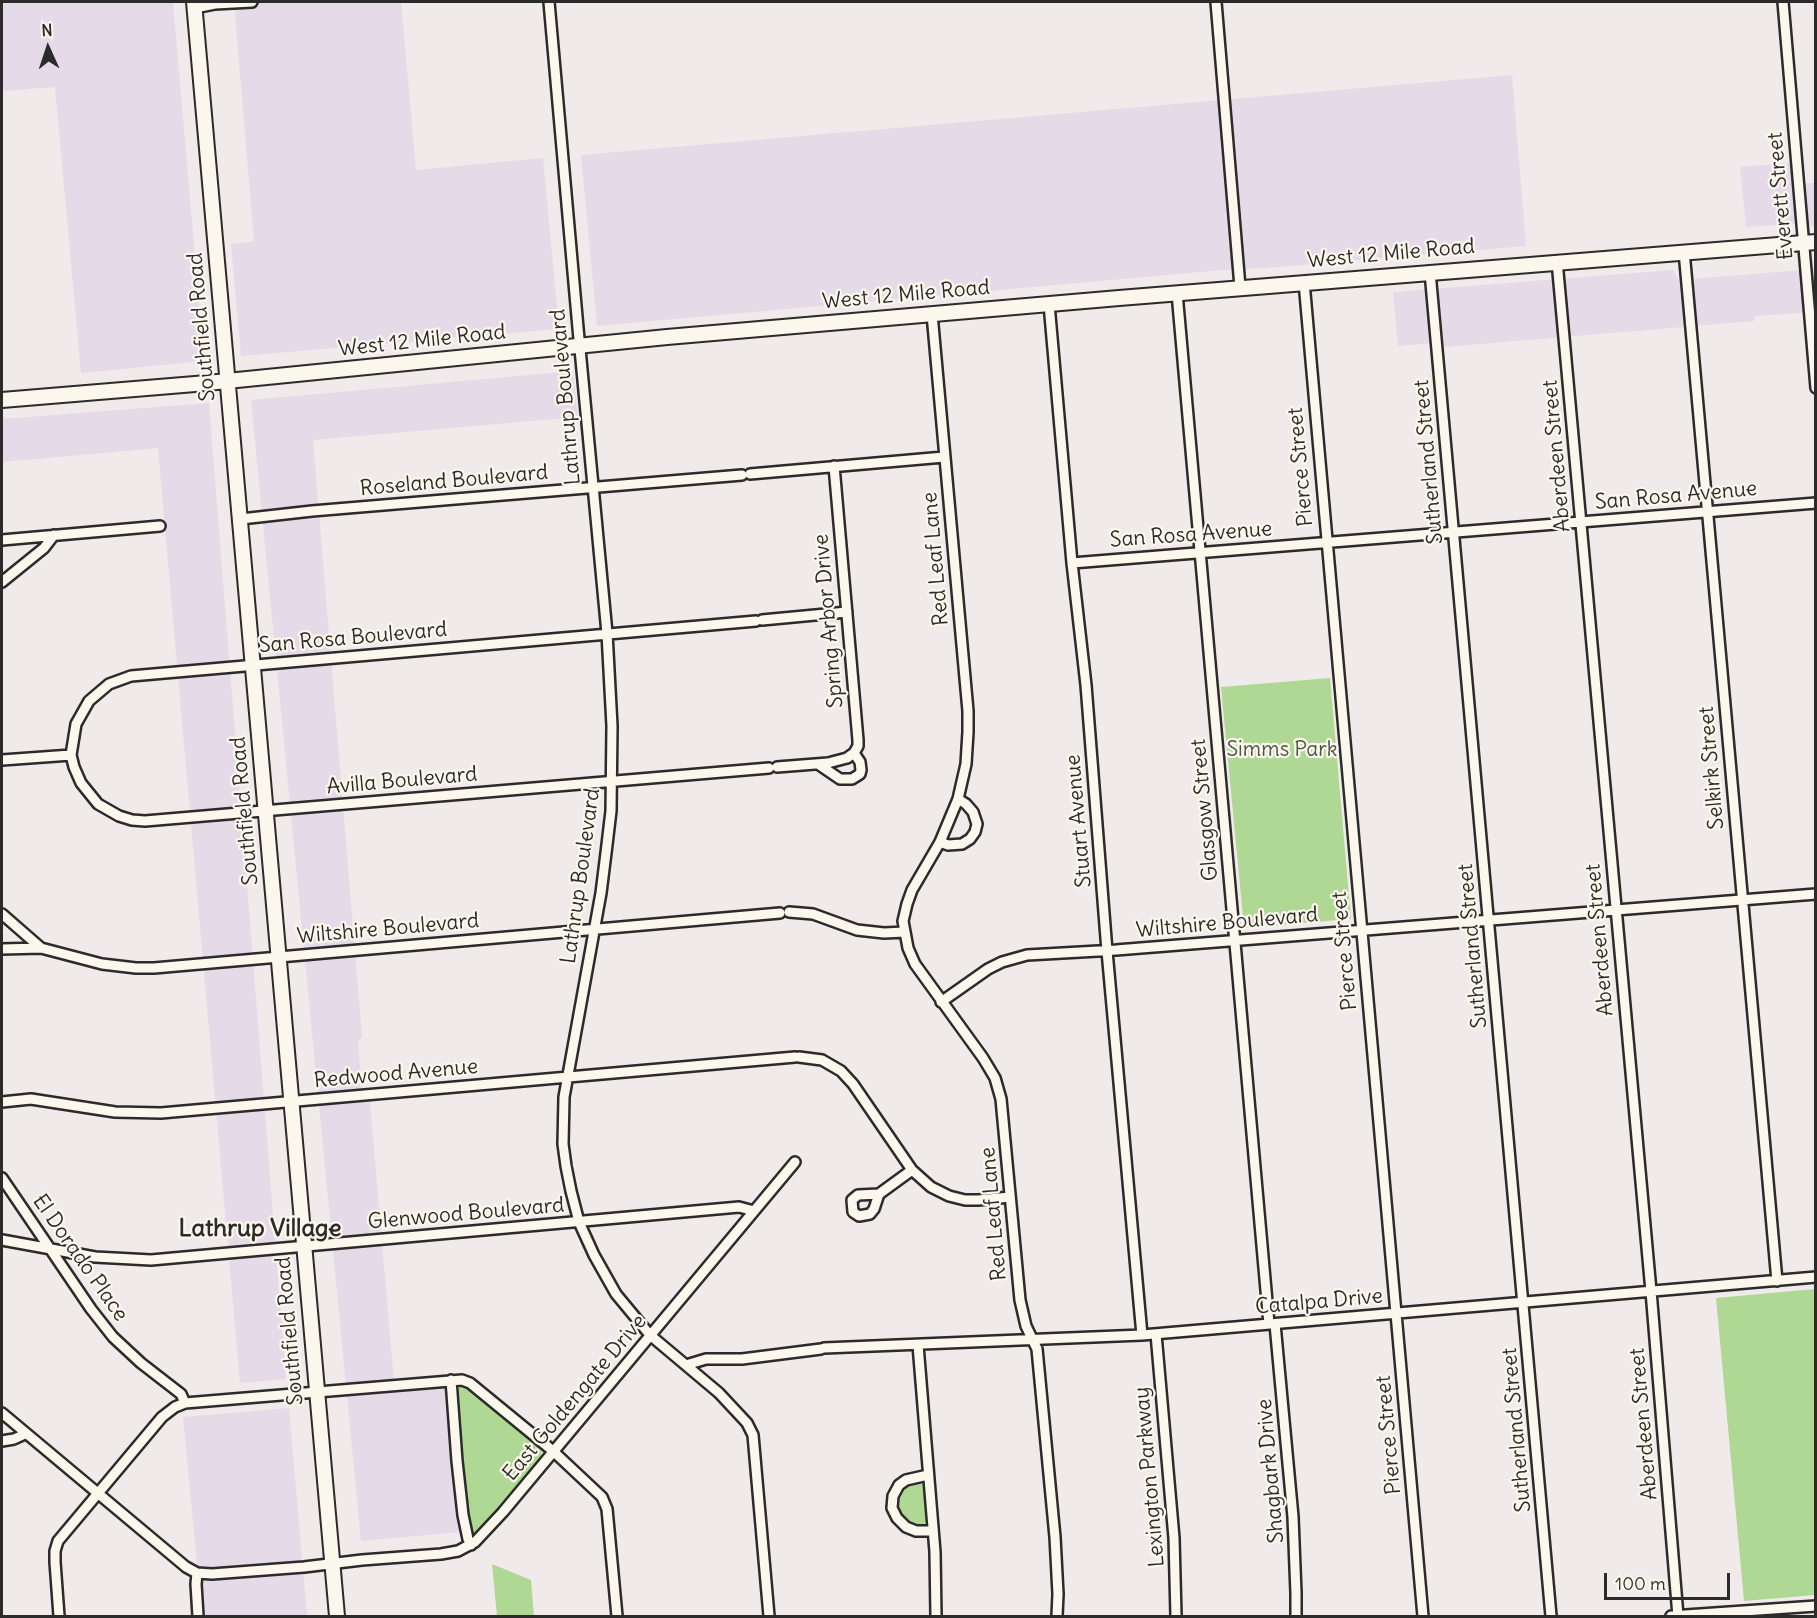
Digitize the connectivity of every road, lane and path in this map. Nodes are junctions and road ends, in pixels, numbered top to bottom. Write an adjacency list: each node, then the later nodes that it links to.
1 (252, 2): 5 (street)
2 (549, 2): 15 (street, Lathrup Boulevard)
3 (1216, 2): 11 (street)
4 (1783, 2): 6 (street, Everett Street)
5 (194, 5): 16 (main road, Southfield Road)
6 (1810, 242): 7 (main road, West 12 Mile Road); 17 (street, Everett Street)
7 (1684, 251): 8 (main road, West 12 Mile Road); 23 (street, Selkirk Street)
8 (1557, 261): 9 (main road, West 12 Mile Road); 25 (street, Aberdeen Street)
9 (1430, 272): 10 (main road, West 12 Mile Road); 27 (street, Sutherland Street)
10 (1304, 282): 11 (main road, West 12 Mile Road); 30 (street, Pierce Street)
11 (1240, 287): 12 (main road, West 12 Mile Road)
12 (1177, 293): 13 (main road, West 12 Mile Road); 31 (street, Glasgow Street)
13 (1049, 304): 14 (main road, West 12 Mile Road); 32 (street, Stuart Avenue)
14 (932, 314): 15 (main road, West 12 Mile Road); 19 (street, Red Leaf Lane)
15 (580, 346): 16 (main road, West 12 Mile Road); 21 (street, Lathrup Boulevard)
16 (228, 381): 18 (main road, West 12 Mile Road); 24 (main road, Southfield Road)
17 (1815, 388)
18 (2, 400)
19 (945, 457): 20 (street, Roseland Boulevard); 42 (street, Red Leaf Lane)
20 (834, 466): 21 (street, Roseland Boulevard); 34 (street, Spring Arbor Drive)
21 (593, 487): 24 (street, Roseland Boulevard); 35 (street, Lathrup Boulevard)
22 (1815, 503): 23 (street, San Rosa Avenue)
23 (1707, 512): 25 (street, San Rosa Avenue); 46 (street, Selkirk Street)
24 (241, 519): 36 (main road, Southfield Road)
25 (1581, 522): 27 (street, San Rosa Avenue); 47 (street, Aberdeen Street)
26 (160, 526): 28 (street)
27 (1453, 532): 30 (street, San Rosa Avenue); 49 (street, Sutherland Street)
28 (54, 536): 29 (street); 33 (street)
29 (2, 540)
30 (1326, 543): 31 (street, San Rosa Avenue); 51 (street, Pierce Street)
31 (1199, 552): 32 (street, San Rosa Avenue); 53 (street, Glasgow Street)
32 (1072, 563): 56 (street, Stuart Avenue)
33 (2, 582)
34 (847, 612): 35 (street, San Rosa Boulevard); 37 (street, Spring Arbor Drive)
35 (608, 633): 36 (street, San Rosa Boulevard); 41 (street, Lathrup Boulevard)
36 (253, 665): 38 (street, San Rosa Boulevard); 43 (main road, Southfield Road)
37 (854, 753): 40 (street, Avilla Boulevard); 40 (street, Spring Arbor Drive)
38 (71, 755): 39 (street); 43 (street, Avilla Boulevard)
39 (2, 760)
40 (818, 764): 41 (street, Avilla Boulevard)
41 (612, 780): 43 (street, Avilla Boulevard); 50 (street, Lathrup Boulevard)
42 (958, 799): 44 (street, Red Leaf Lane); 44 (street)
43 (266, 811): 57 (main road, Southfield Road)
44 (940, 842): 52 (street, Red Leaf Lane)
45 (1815, 894): 46 (street, Wiltshire Boulevard)
46 (1743, 900): 47 (street, Wiltshire Boulevard); 73 (street, Selkirk Street)
47 (1615, 910): 49 (street, Wiltshire Boulevard); 74 (street, Aberdeen Street)
48 (2, 914): 54 (street)
49 (1489, 920): 51 (street, Wiltshire Boulevard); 75 (street, Sutherland Street)
50 (594, 929): 52 (street, Wiltshire Boulevard); 57 (street, Wiltshire Boulevard); 59 (street, Lathrup Boulevard)
51 (1361, 930): 53 (street, Wiltshire Boulevard); 76 (street, Pierce Street)
52 (904, 932): 58 (street, Red Leaf Lane)
53 (1235, 941): 56 (street, Wiltshire Boulevard); 77 (street, Glasgow Street)
54 (41, 948): 55 (street, Wiltshire Boulevard); 57 (street, Wiltshire Boulevard)
55 (2, 949)
56 (1107, 951): 58 (street, Wiltshire Boulevard); 80 (street, Stuart Avenue)
57 (279, 957): 61 (main road, Southfield Road)
58 (941, 1002): 66 (street, Red Leaf Lane)
59 (567, 1077): 61 (street, Redwood Avenue); 63 (street, Redwood Avenue); 68 (street, Lathrup Boulevard)
60 (2, 1102): 61 (street, Redwood Avenue)
61 (291, 1102): 70 (main road, Southfield Road)
62 (795, 1162): 67 (street, East Goldengate Drive)
63 (912, 1170): 65 (street); 66 (street, Redwood Avenue)
64 (2, 1178): 71 (street, El Dorado Place)
65 (879, 1194)
66 (1010, 1197): 81 (street, Red Leaf Lane)
67 (754, 1211): 68 (street, Glenwood Boulevard); 79 (street, East Goldengate Drive)
68 (579, 1222): 70 (street, Glenwood Boulevard); 79 (street, Lathrup Boulevard)
69 (2, 1240): 71 (street, Glenwood Boulevard)
70 (304, 1247): 71 (street, Glenwood Boulevard); 85 (main road, Southfield Road)
71 (50, 1249): 86 (street, El Dorado Place)
72 (1815, 1277): 73 (street, Catalpa Drive)
73 (1777, 1281): 74 (street, Catalpa Drive)
74 (1651, 1291): 75 (street, Catalpa Drive); 98 (street, Aberdeen Street)
75 (1524, 1302): 76 (street, Catalpa Drive); 109 (street, Sutherland Street)
76 (1396, 1313): 77 (street, Catalpa Drive); 108 (street, Pierce Street)
77 (1272, 1324): 78 (street, Catalpa Drive); 107 (street, Shagbark Drive)
78 (1156, 1334): 80 (street, Catalpa Drive); 106 (street, Lexington Parkway)
79 (650, 1335): 83 (street, Lathrup Boulevard); 90 (street, East Goldengate Drive)
80 (1142, 1335): 81 (street, Catalpa Drive)
81 (1034, 1340): 82 (street, Catalpa Drive); 105 (street, Red Leaf Lane)
82 (918, 1345): 83 (street, Catalpa Drive); 91 (street)
83 (686, 1365): 103 (street, Lathrup Boulevard)
84 (451, 1380): 85 (street); 90 (street); 94 (street)
85 (317, 1393): 86 (street); 95 (main road, Southfield Road)
86 (185, 1403): 92 (street)
87 (2, 1413): 88 (street)
88 (25, 1434): 89 (street); 92 (street)
89 (2, 1441)
90 (553, 1451): 94 (street, East Goldengate Drive); 102 (street)
91 (928, 1475): 93 (street); 93 (street)
92 (98, 1494): 96 (street); 99 (street)
93 (933, 1531): 104 (street)
94 (471, 1545): 95 (street, East Goldengate Drive)
95 (332, 1563): 96 (street, East Goldengate Drive); 101 (main road, Southfield Road)
96 (197, 1573): 100 (street)
97 (1809, 1610): 98 (street)
98 (1678, 1616): 110 (street)
99 (59, 1617)
100 (198, 1617)
101 (337, 1617)
102 (617, 1617)
103 (769, 1617)
104 (936, 1617)
105 (1057, 1617)
106 (1176, 1617)
107 (1296, 1617)
108 (1423, 1617)
109 (1551, 1617)
110 (1671, 1617)

